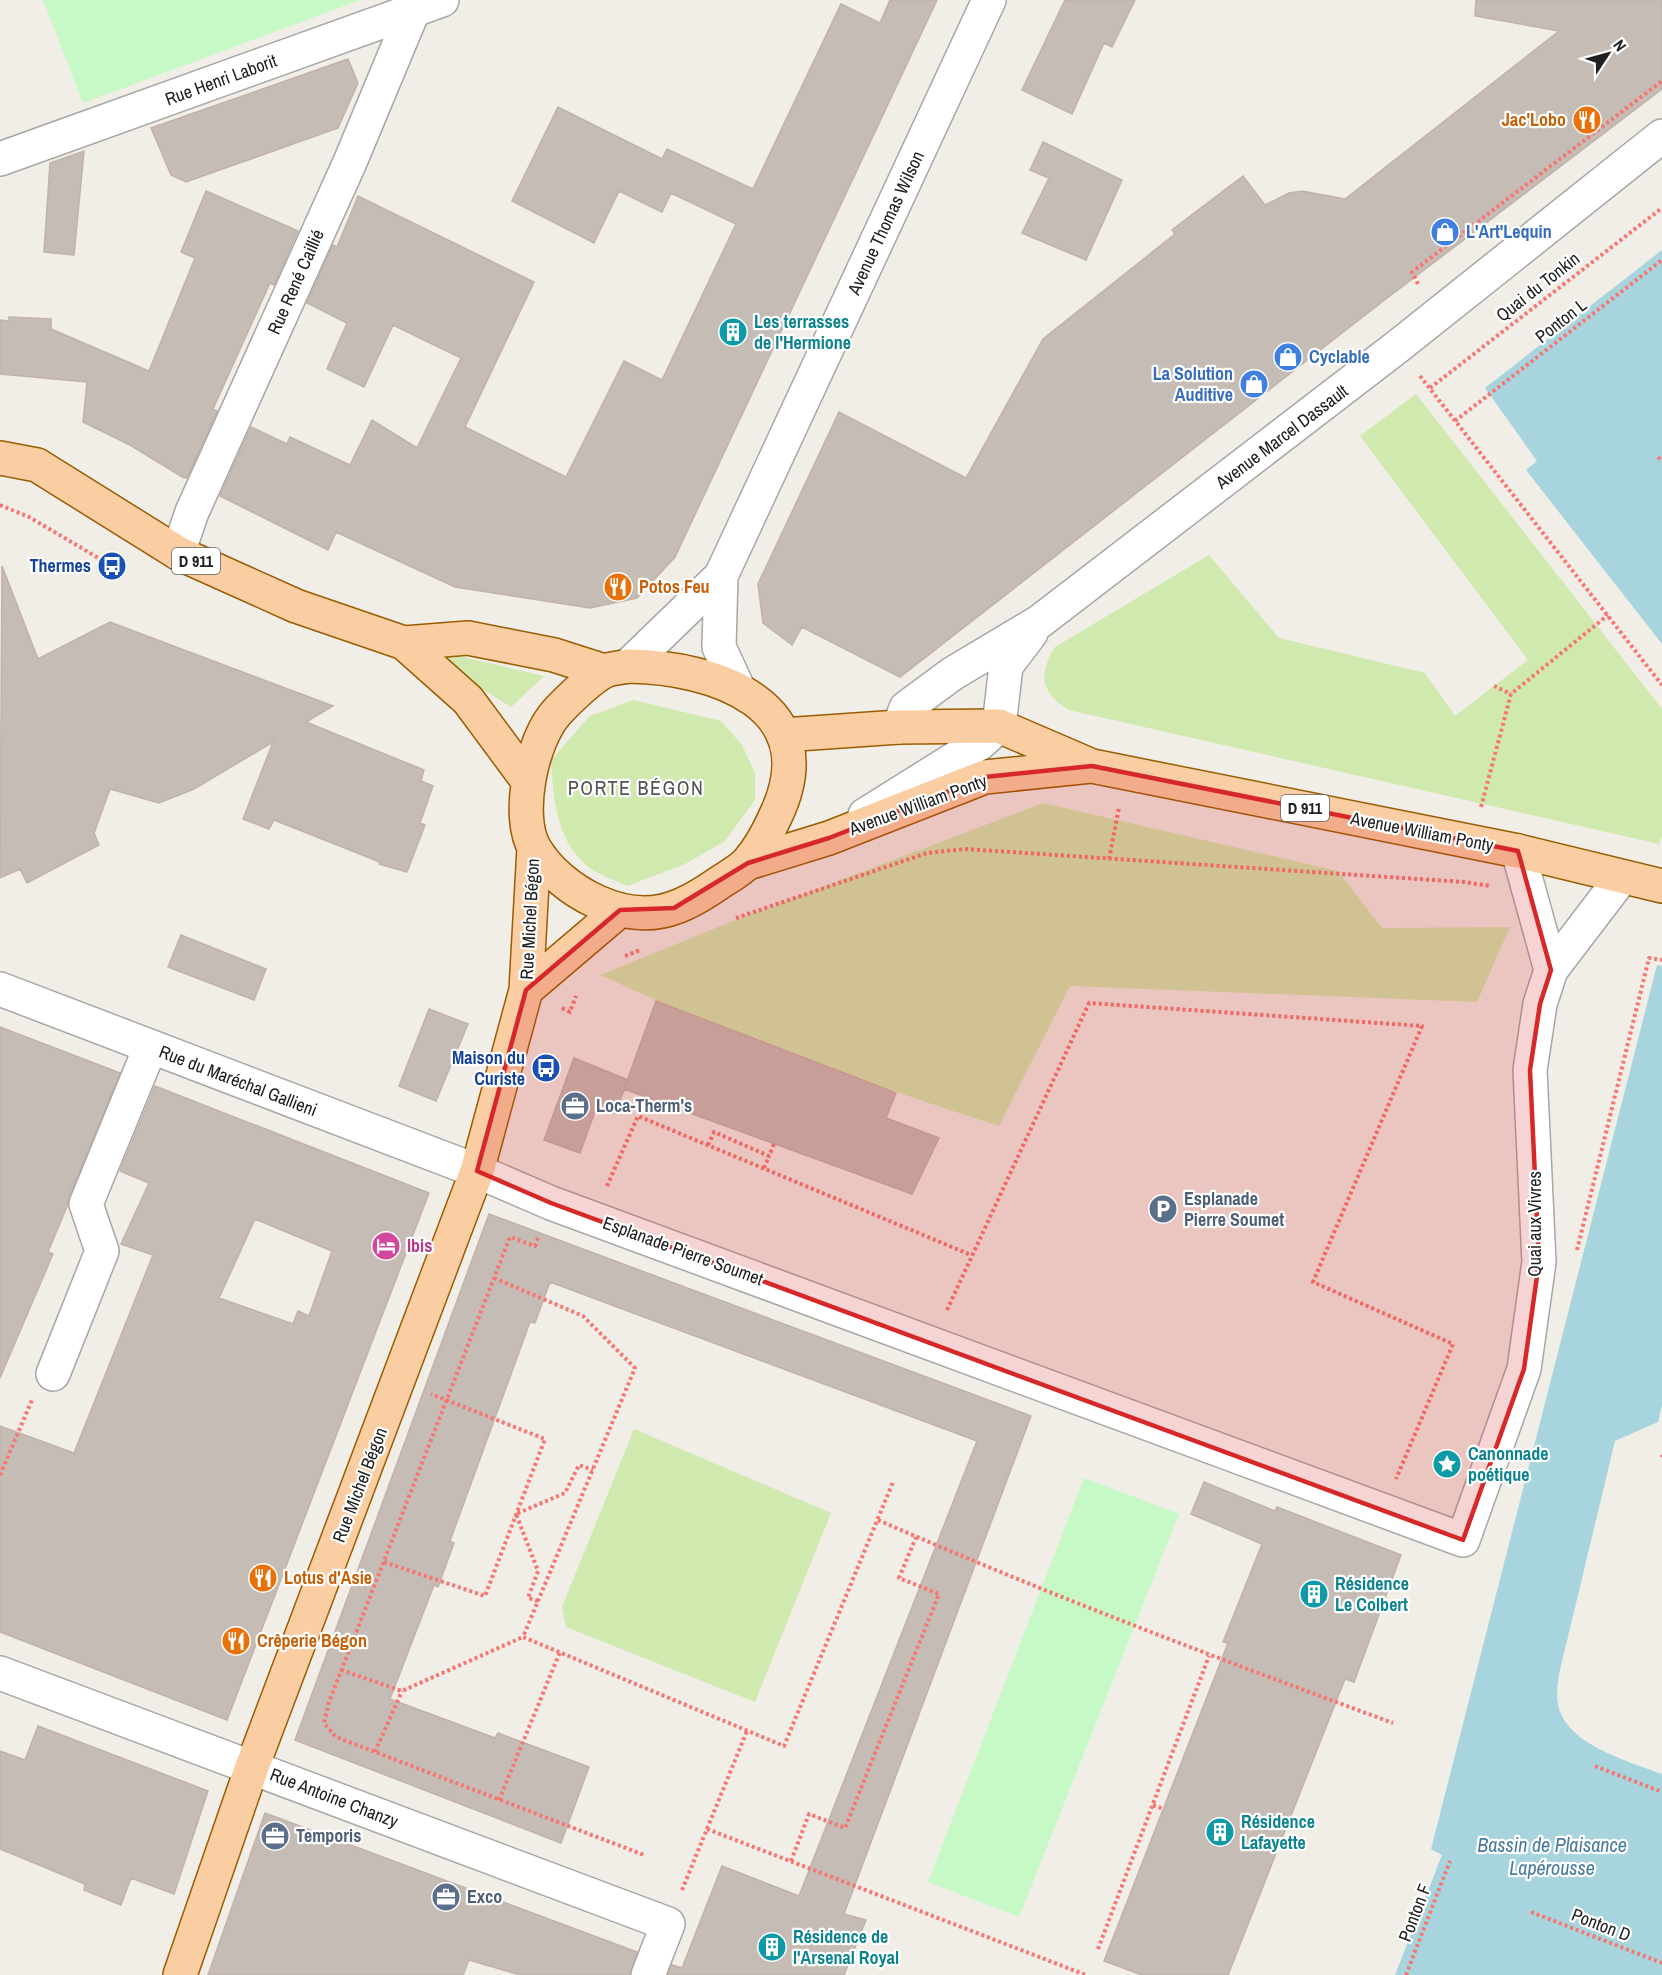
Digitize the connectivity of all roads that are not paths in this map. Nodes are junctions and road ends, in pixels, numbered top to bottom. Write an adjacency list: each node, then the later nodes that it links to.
1 (989, 0): 7 (street, Avenue Thomas Wilson)
2 (428, 5): 4 (street, Rue Henri Laborit); 6 (street, Rue René Caillié)
3 (1662, 136): 8 (street, Avenue Marcel Dassault)
4 (0, 159)
5 (0, 458): 6 (main road, D 911)
6 (178, 553): 9 (main road, D 911)
7 (722, 576): 10 (street, Avenue Thomas Wilson); 11 (street, Avenue Thomas Wilson)
8 (1039, 622): 12 (street, Avenue Marcel Dassault); 13 (street, Avenue Marcel Dassault)
9 (404, 643): 10 (main road, D 911); 16 (main road, D 911)
10 (616, 669): 11 (main road); 16 (main road, Rue Michel Bégon)
11 (738, 688): 14 (main road)
12 (999, 726): 13 (main road, Avenue William Ponty / D 911); 15 (main road, Avenue William Ponty / D 911); 17 (street, D 911)
13 (900, 727): 14 (main road, Avenue William Ponty / D 911)
14 (783, 735): 20 (main road)
15 (1092, 766): 17 (main road, Avenue William Ponty / D 911); 19 (main road, Avenue William Ponty / D 911)
16 (528, 781): 18 (main road, Rue Michel Bégon)
17 (829, 838): 20 (main road, Avenue William Ponty / D 911)
18 (534, 848): 22 (main road); 25 (main road, Rue Michel Bégon)
19 (1518, 852): 21 (main road, Avenue William Ponty / D 911); 23 (street)
20 (748, 863): 22 (main road)
21 (1643, 882): 23 (street, Quai aux Vivres)
22 (620, 910): 25 (main road, Rue Michel Bégon)
23 (1551, 970): 29 (street, Quai aux Vivres)
24 (0, 989): 26 (street, Rue du Maréchal Gallieni)
25 (526, 990): 27 (main road, Rue Michel Bégon)
26 (150, 1048): 27 (street, Rue du Maréchal Gallieni); 28 (street)
27 (477, 1171): 29 (street, Esplanade Pierre Soumet); 31 (main road, Rue Michel Bégon)
28 (53, 1374)
29 (1463, 1540)
30 (0, 1673): 31 (street, Rue Antoine Chanzy)
31 (252, 1767): 32 (main road, Rue Michel Bégon); 33 (street, Rue Antoine Chanzy)
32 (180, 1975)
33 (648, 1975)

